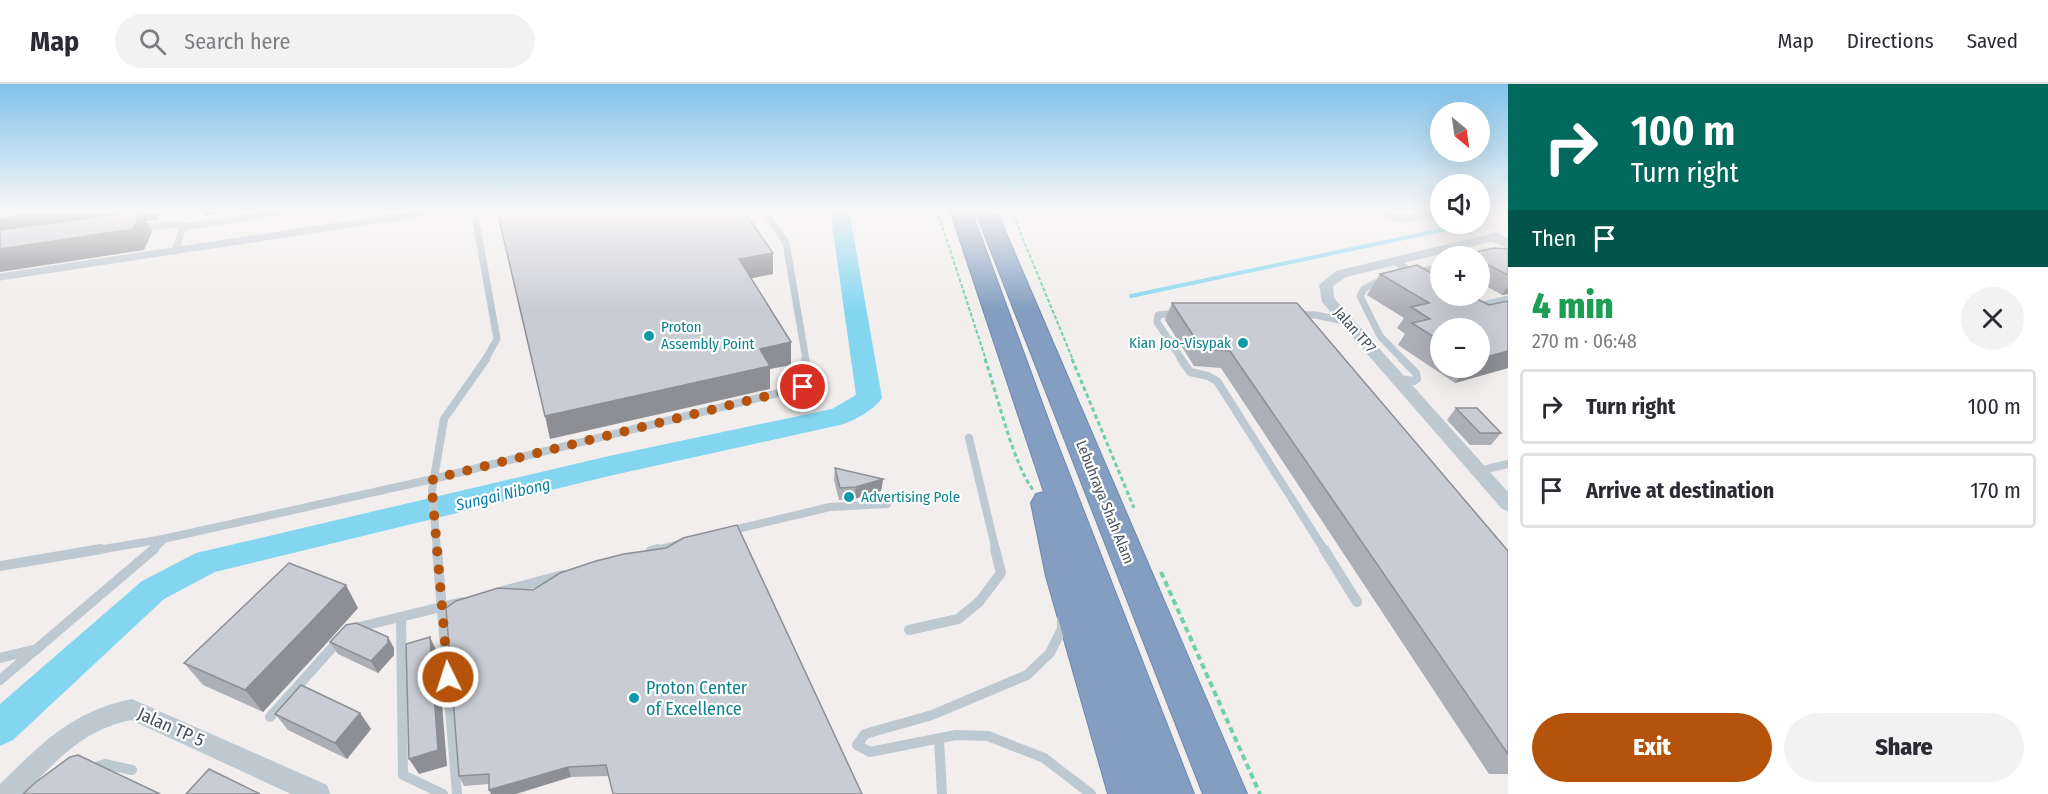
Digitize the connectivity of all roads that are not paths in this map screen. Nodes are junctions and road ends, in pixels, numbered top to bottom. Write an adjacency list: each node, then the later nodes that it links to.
1 (177, 243): 8 (lane)
2 (221, 243): 8 (lane)
3 (480, 243): 27 (lane)
4 (786, 243): 27 (lane)
5 (971, 243): 23 (highway)
6 (999, 243): 58 (highway, Lebuhraya Shah Alam)
7 (1479, 243): 9 (street, Jalan TP7)
8 (175, 250): 12 (lane)
9 (1394, 261): 11 (lane); 20 (street, Jalan TP7)
10 (1430, 269): 11 (lane)
11 (1415, 273): 13 (lane)
12 (0, 277)
13 (1423, 278)
14 (1376, 283): 22 (lane)
15 (1508, 299): 16 (lane)
16 (1490, 303)
17 (1183, 313): 39 (lane)
18 (1290, 314): 19 (lane)
19 (1302, 314): 20 (lane); 21 (lane)
20 (1348, 322): 22 (street, Jalan TP7)
21 (1309, 323)
22 (1398, 379): 26 (street, Jalan TP7)
23 (1019, 383): 36 (highway); 57 (highway)
24 (969, 438): 42 (lane)
25 (1508, 464): 26 (lane)
26 (1479, 471): 29 (street, Jalan TP7)
27 (433, 479): 31 (lane); 40 (lane)
28 (887, 504): 30 (lane)
29 (1508, 504)
30 (721, 533)
31 (163, 540): 34 (lane); 43 (lane)
32 (686, 542): 33 (lane)
33 (640, 554)
34 (0, 566)
35 (570, 573): 37 (lane)
36 (1064, 576): 47 (lane); 56 (highway)
37 (489, 595)
38 (477, 598): 40 (lane)
39 (1357, 602)
40 (443, 607): 41 (lane); 53 (lane)
41 (401, 617): 46 (lane); 52 (lane)
42 (909, 630)
43 (40, 648): 44 (lane); 45 (lane)
44 (0, 658)
45 (0, 680)
46 (270, 717)
47 (939, 738): 54 (lane); 55 (lane)
48 (132, 770): 49 (lane)
49 (75, 779)
50 (7, 794): 51 (street, Jalan TP 5)
51 (318, 794)
52 (443, 794)
53 (457, 794)
54 (942, 794)
55 (1091, 794)
56 (1130, 794)
57 (1172, 794)
58 (1225, 794)

